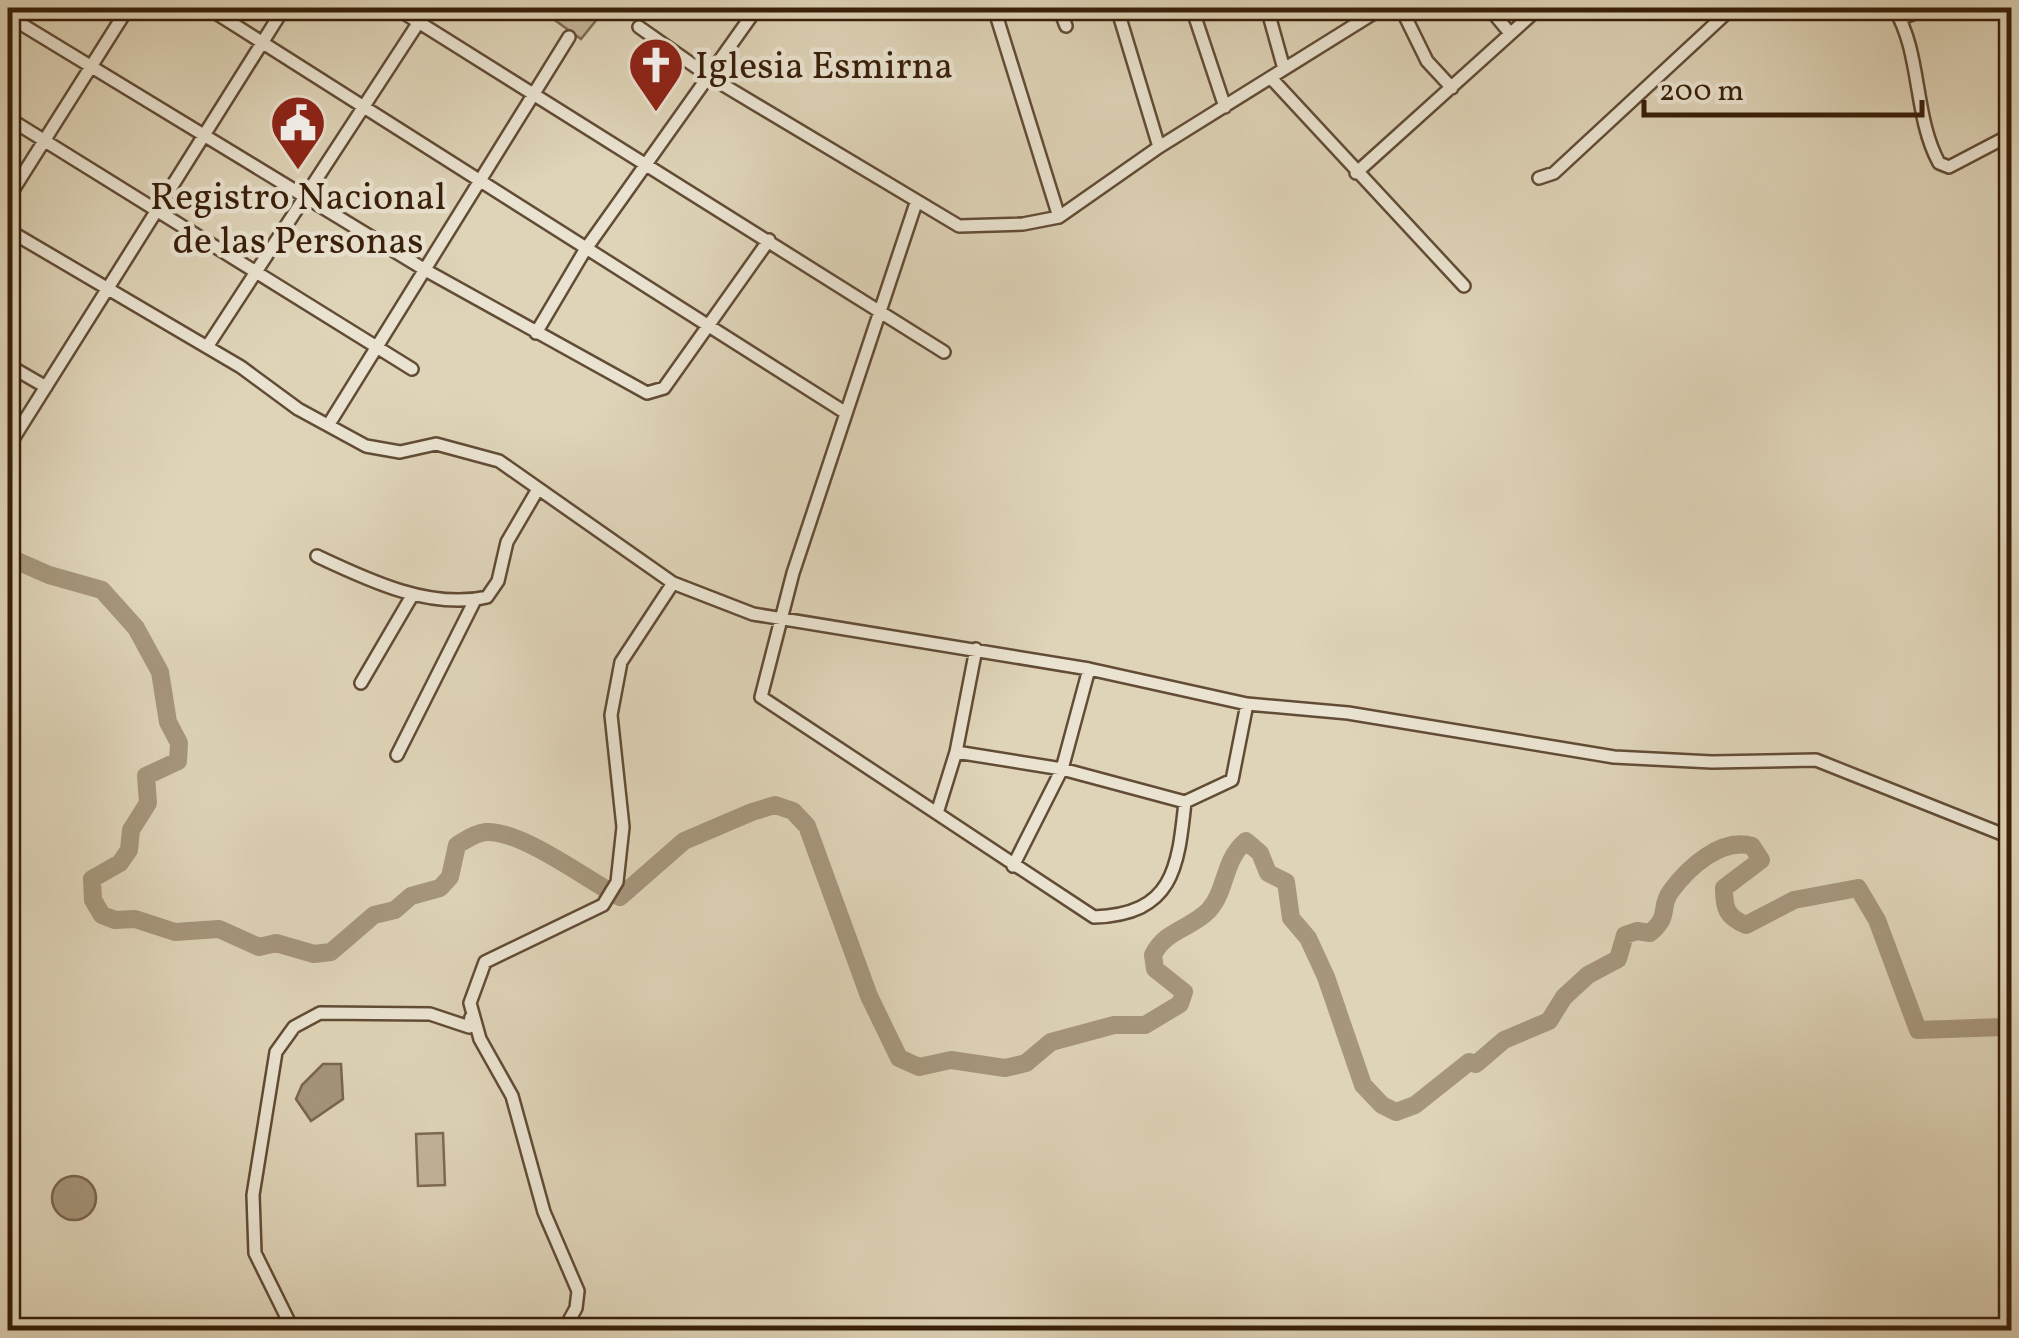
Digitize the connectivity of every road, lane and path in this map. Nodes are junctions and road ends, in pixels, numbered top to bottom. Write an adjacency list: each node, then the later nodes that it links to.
1 (128, 8): 26 (street)
2 (208, 8): 25 (street)
3 (284, 8): 25 (street)
4 (396, 8): 20 (street)
5 (428, 8): 20 (street)
6 (757, 8): 28 (street)
7 (994, 8): 47 (street)
8 (1059, 8): 21 (street)
9 (1116, 8): 38 (street)
10 (1192, 8): 32 (street)
11 (1267, 8): 27 (street)
12 (1382, 8): 27 (street)
13 (1401, 8): 30 (street)
14 (1490, 8): 23 (street)
15 (1538, 8): 23 (street)
16 (1732, 8): 41 (street)
17 (1928, 8): 18 (street)
18 (1896, 11): 35 (street)
19 (8, 16): 26 (street)
20 (419, 23): 31 (street); 33 (street)
21 (1066, 26)
22 (639, 27): 28 (street)
23 (1509, 32): 30 (street)
24 (570, 36): 31 (street)
25 (262, 42): 33 (street); 36 (street)
26 (91, 67): 36 (street); 37 (street)
27 (1284, 69): 29 (street)
28 (710, 76): 39 (street); 45 (street)
29 (1271, 78): 32 (street); 40 (street)
30 (1452, 88): 40 (street)
31 (534, 94): 39 (street); 42 (street)
32 (1225, 106): 38 (street)
33 (362, 108): 42 (street); 43 (street)
34 (8, 118): 37 (street)
35 (2012, 134)
36 (203, 135): 43 (street); 46 (street)
37 (44, 141): 44 (street); 46 (street)
38 (1159, 147): 47 (street)
39 (649, 166): 49 (street); 50 (street)
40 (1356, 173): 53 (street)
41 (1540, 178)
42 (482, 184): 50 (street); 51 (street)
43 (305, 196): 51 (street); 52 (street)
44 (8, 198)
45 (916, 203): 47 (street); 55 (street)
46 (156, 209): 52 (street); 54 (street)
47 (1059, 217)
48 (8, 230): 54 (street)
49 (768, 240): 55 (street); 56 (street)
50 (585, 250): 56 (street); 57 (street)
51 (427, 271): 57 (street); 59 (street)
52 (258, 272): 58 (street); 59 (street)
53 (1464, 286)
54 (109, 288): 58 (street); 63 (street)
55 (879, 310): 60 (street); 64 (street)
56 (706, 326): 57 (street); 64 (street)
57 (536, 333)
58 (207, 347): 65 (street)
59 (378, 347): 62 (street); 65 (street)
60 (944, 352)
61 (8, 365): 63 (street)
62 (412, 370)
63 (46, 387): 66 (street)
64 (846, 413): 72 (street)
65 (330, 424): 67 (street)
66 (8, 448)
67 (538, 489): 69 (street); 71 (street)
68 (317, 556): 70 (street)
69 (674, 583): 72 (street); 84 (street)
70 (413, 594): 71 (street); 75 (street)
71 (474, 600): 78 (street)
72 (783, 622): 73 (street); 81 (street)
73 (976, 649): 74 (street); 77 (street)
74 (1089, 669): 76 (street); 79 (street)
75 (360, 683)
76 (1246, 704): 80 (street); 82 (street)
77 (956, 752): 79 (street); 81 (street)
78 (397, 755)
79 (1062, 769): 80 (street); 83 (street)
80 (1185, 802): 83 (street)
81 (937, 812): 83 (street)
82 (2012, 838)
83 (1013, 866)
84 (470, 1002): 85 (street); 86 (street)
85 (293, 1330)
86 (564, 1330)

